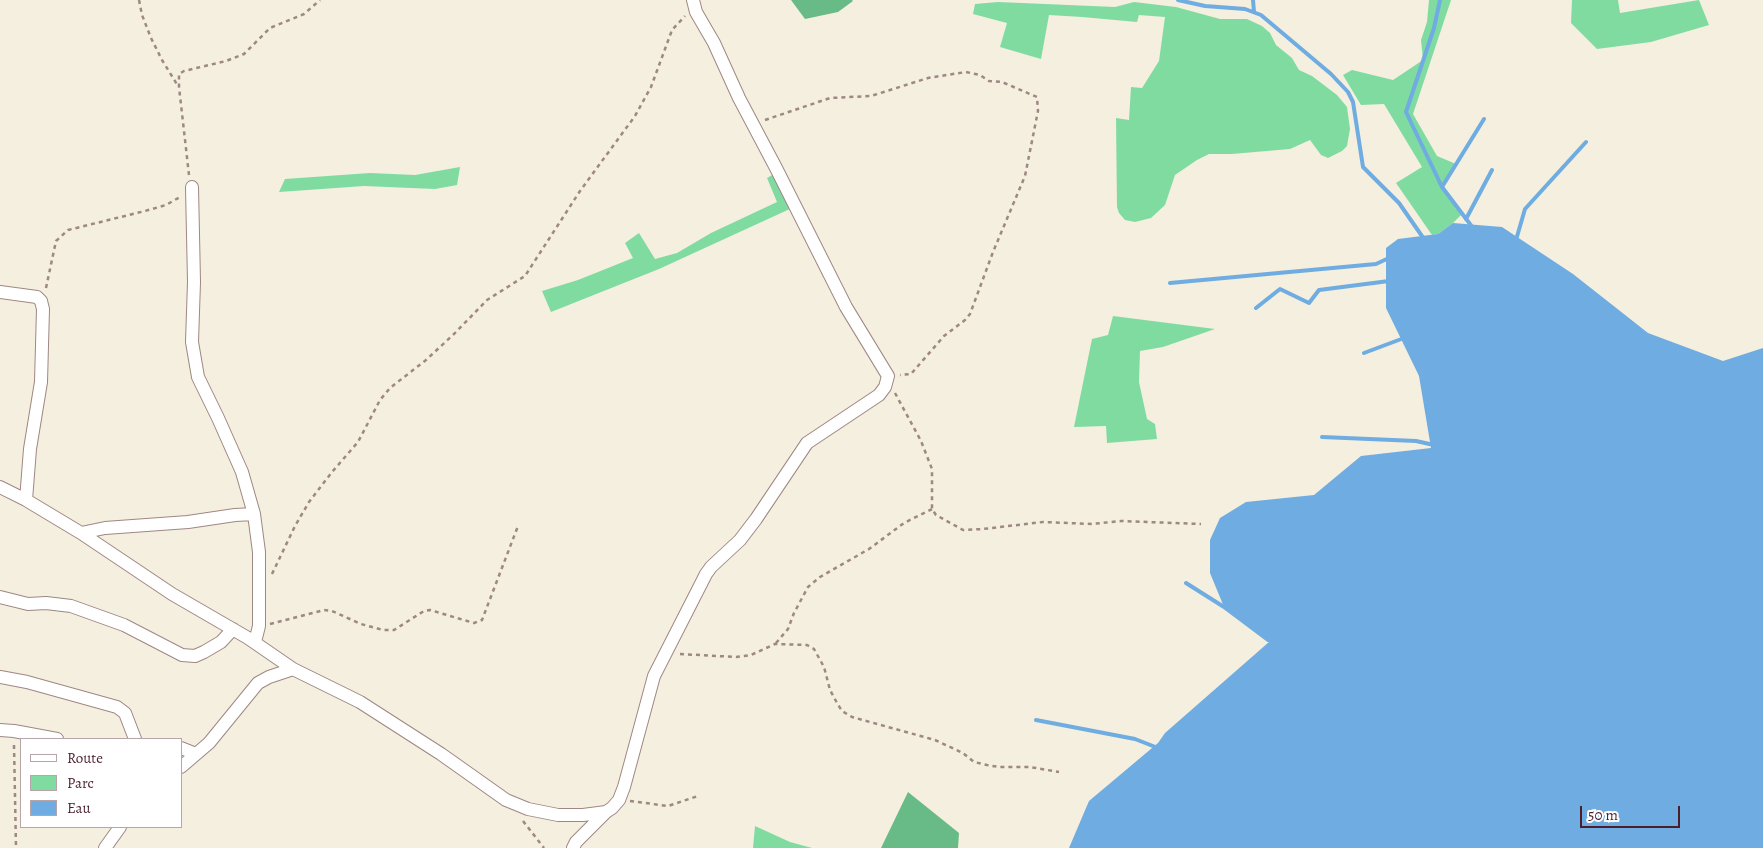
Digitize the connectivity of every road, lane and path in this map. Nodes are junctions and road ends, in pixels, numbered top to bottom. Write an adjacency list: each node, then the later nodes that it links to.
1 (140, 0): 4 (path)
2 (320, 0): 4 (path)
3 (693, 3): 5 (street); 17 (path)
4 (179, 87): 6 (path)
5 (752, 124): 9 (street); 9 (path)
6 (192, 188): 8 (path); 13 (street)
7 (0, 292): 8 (street)
8 (41, 301): 11 (street)
9 (888, 376): 12 (path); 23 (street)
10 (2, 492): 11 (street)
11 (26, 500): 16 (street)
12 (932, 510): 14 (path); 22 (path)
13 (254, 514): 16 (street); 19 (street)
14 (1201, 524)
15 (518, 526): 19 (path)
16 (81, 533): 20 (street)
17 (273, 570)
18 (0, 597): 20 (street)
19 (258, 626): 21 (street)
20 (233, 629): 21 (street)
21 (255, 642): 24 (street)
22 (775, 644): 23 (path); 33 (path)
23 (665, 653): 36 (street)
24 (294, 669): 31 (street); 35 (street)
25 (0, 677): 29 (street)
26 (0, 730): 27 (street)
27 (14, 730): 28 (street); 39 (path)
28 (52, 738)
29 (135, 738)
30 (182, 748): 31 (street)
31 (196, 754): 32 (street)
32 (182, 765)
33 (1059, 772)
34 (698, 796): 36 (path)
35 (506, 800): 37 (street); 41 (path)
36 (619, 800): 37 (street)
37 (606, 812): 42 (street)
38 (119, 828): 40 (street)
39 (16, 848)
40 (105, 848)
41 (544, 848)
42 (573, 848)

